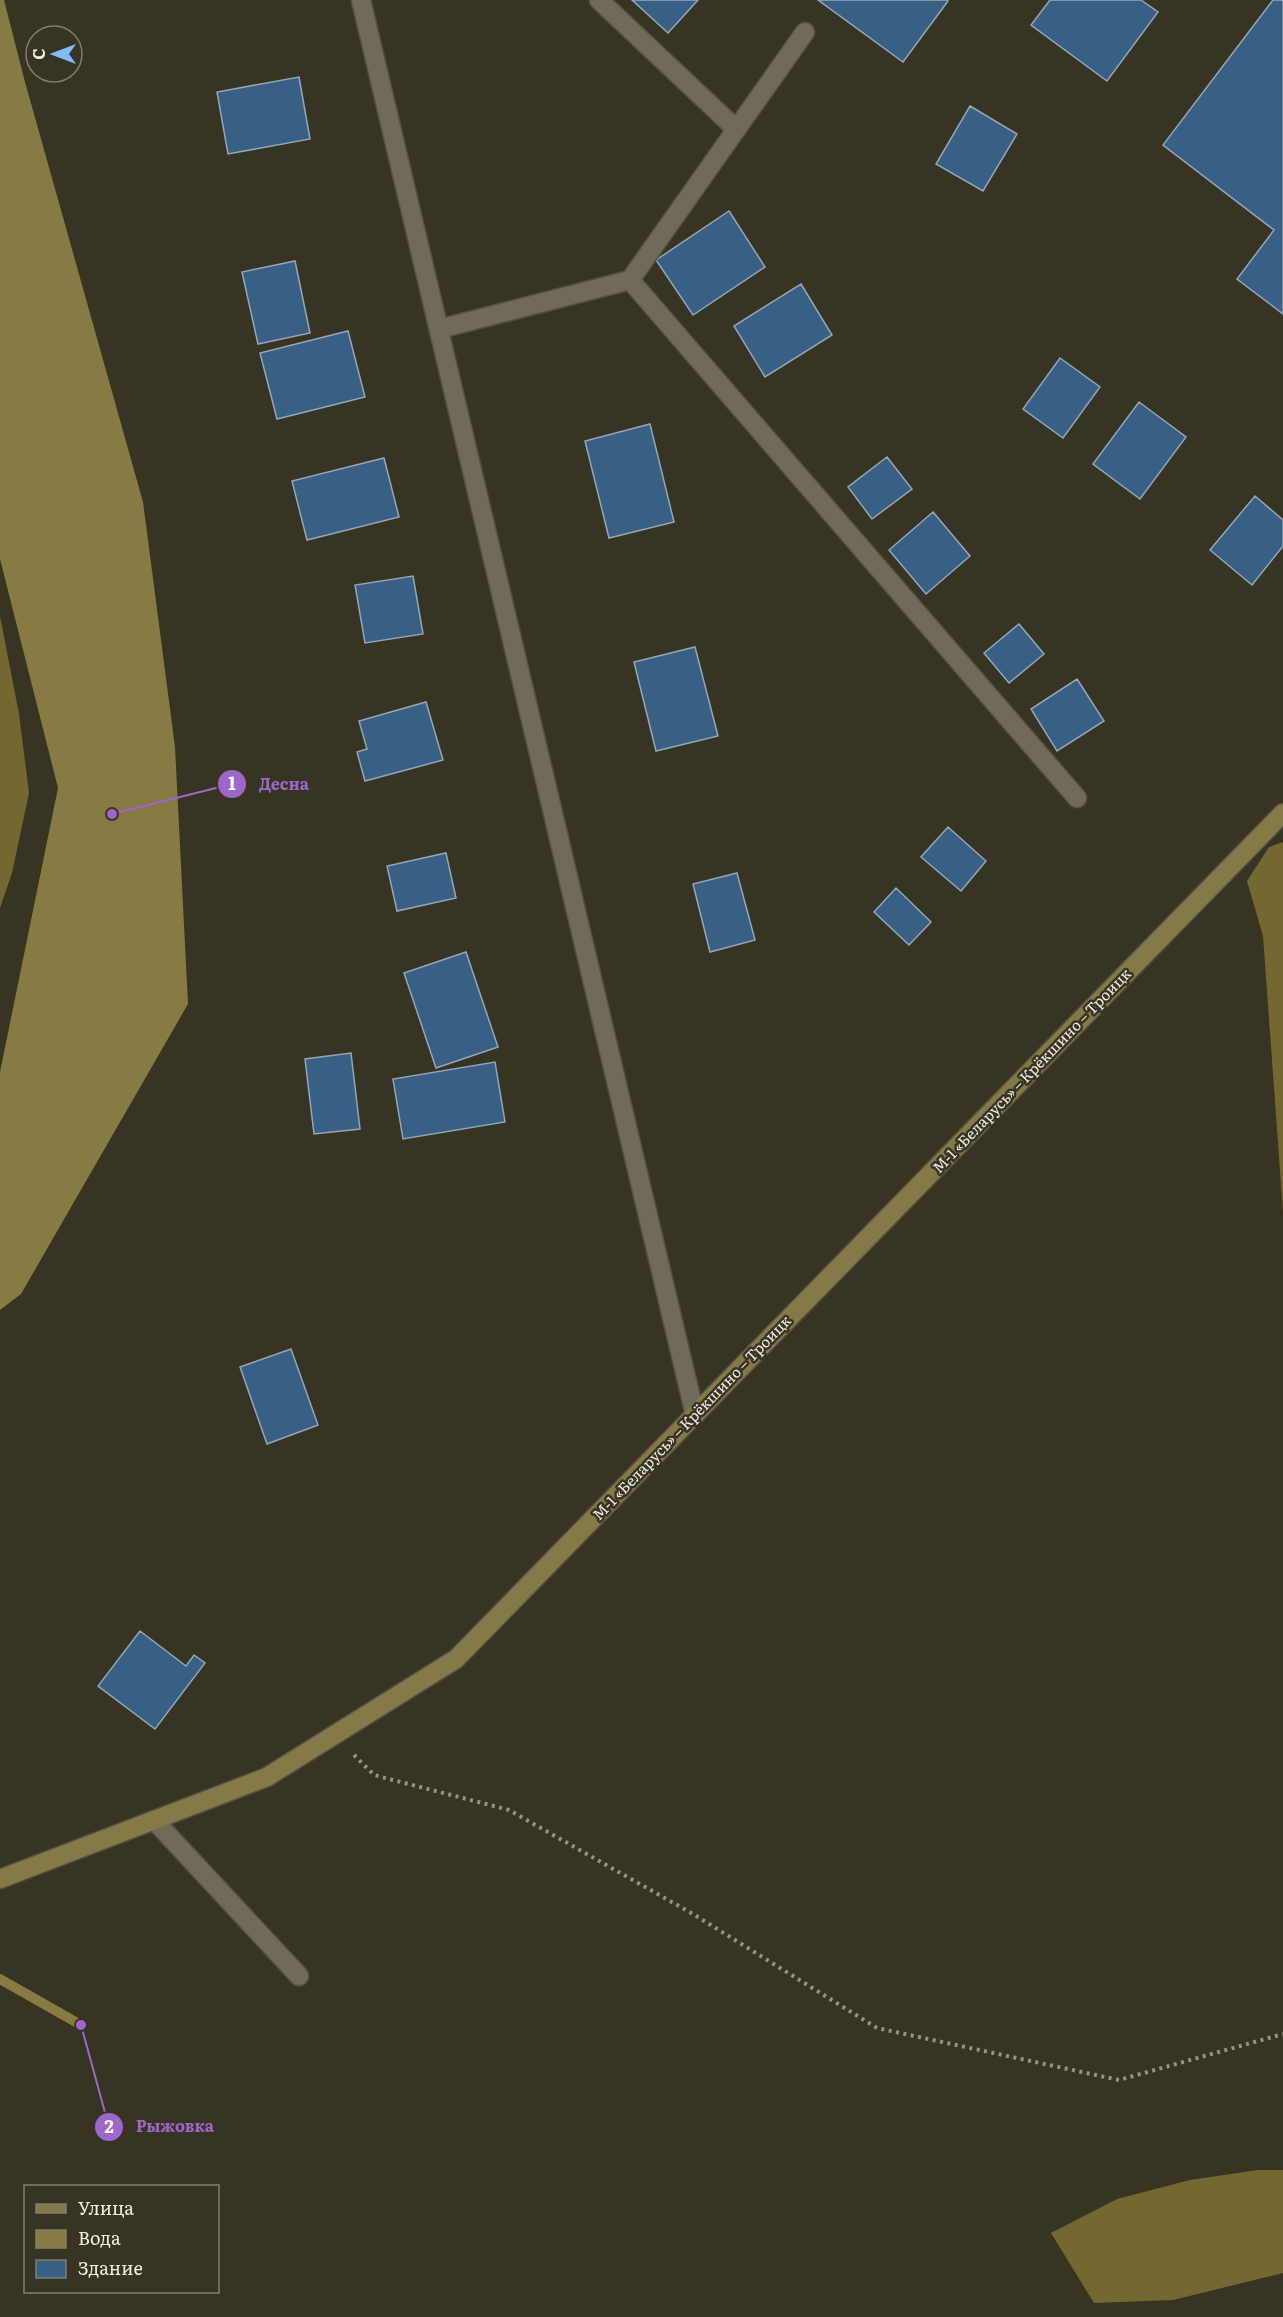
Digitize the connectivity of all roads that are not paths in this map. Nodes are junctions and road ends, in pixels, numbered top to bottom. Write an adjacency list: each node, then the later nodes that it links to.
1 (362, 0): 6 (street)
2 (599, 0): 4 (street)
3 (805, 32): 4 (street)
4 (736, 129): 5 (street)
5 (630, 280): 6 (street); 7 (street)
6 (439, 329): 9 (street)
7 (1077, 798)
8 (1283, 813): 9 (main road, М-1 «Беларусь» – Крёкшино – Троицк)
9 (695, 1415): 10 (main road, М-1 «Беларусь» – Крёкшино – Троицк)
10 (154, 1821): 11 (main road, М-1 «Беларусь» – Крёкшино – Троицк); 12 (street)
11 (0, 1879)
12 (299, 1976)

